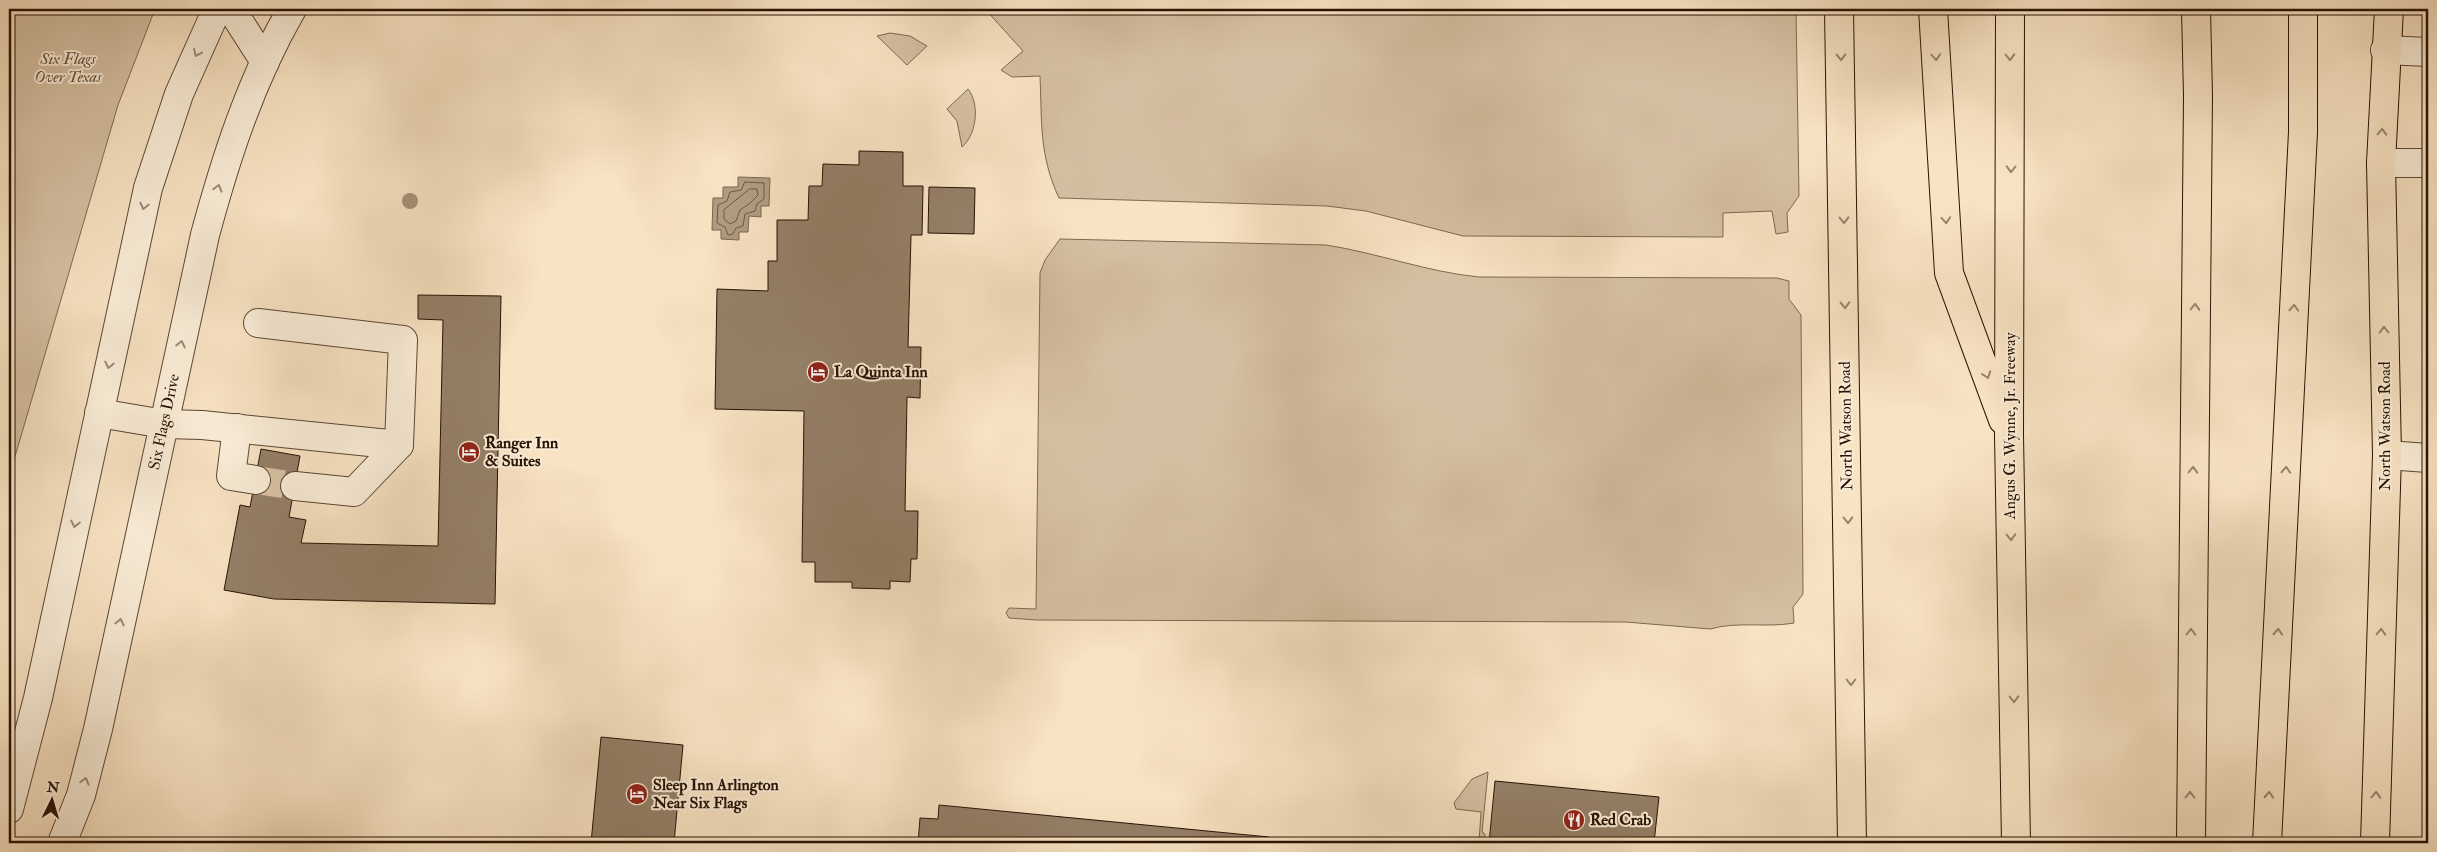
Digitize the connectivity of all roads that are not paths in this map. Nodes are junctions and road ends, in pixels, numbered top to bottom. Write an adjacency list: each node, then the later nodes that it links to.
1 (218, 9): 16 (street, one-way to 16)
2 (231, 9): 12 (street)
3 (292, 9): 12 (street, Six Flags Drive)
4 (1839, 9): 27 (main road, North Watson Road, one-way to 27)
5 (1932, 9): 19 (main road, one-way to 19)
6 (2010, 9): 19 (main road, Angus G. Wynne, Jr. Freeway, one-way to 19)
7 (2196, 9): 29 (main road, one-way to 7)
8 (2303, 9): 30 (main road, one-way to 8)
9 (2388, 9): 10 (main road, North Watson Road)
10 (2385, 50): 11 (street); 13 (main road, North Watson Road, one-way to 10)
11 (2428, 52)
12 (264, 62): 17 (street, Six Flags Drive, one-way to 12)
13 (2381, 163): 14 (street); 21 (main road, North Watson Road, one-way to 13)
14 (2428, 163)
15 (258, 323): 20 (street)
16 (99, 413): 17 (street); 25 (street, one-way to 25)
17 (164, 424): 18 (street); 26 (street, Six Flags Drive, one-way to 17)
18 (237, 428): 20 (street); 23 (street)
19 (2009, 435): 28 (main road, Angus G. Wynne, Jr. Freeway, one-way to 28)
20 (399, 445): 24 (street)
21 (2386, 455): 22 (street); 31 (main road, North Watson Road, one-way to 21)
22 (2428, 458)
23 (256, 480)
24 (295, 486)
25 (9, 809)
26 (62, 843)
27 (1852, 843)
28 (2016, 843)
29 (2190, 843)
30 (2267, 843)
31 (2375, 843)

